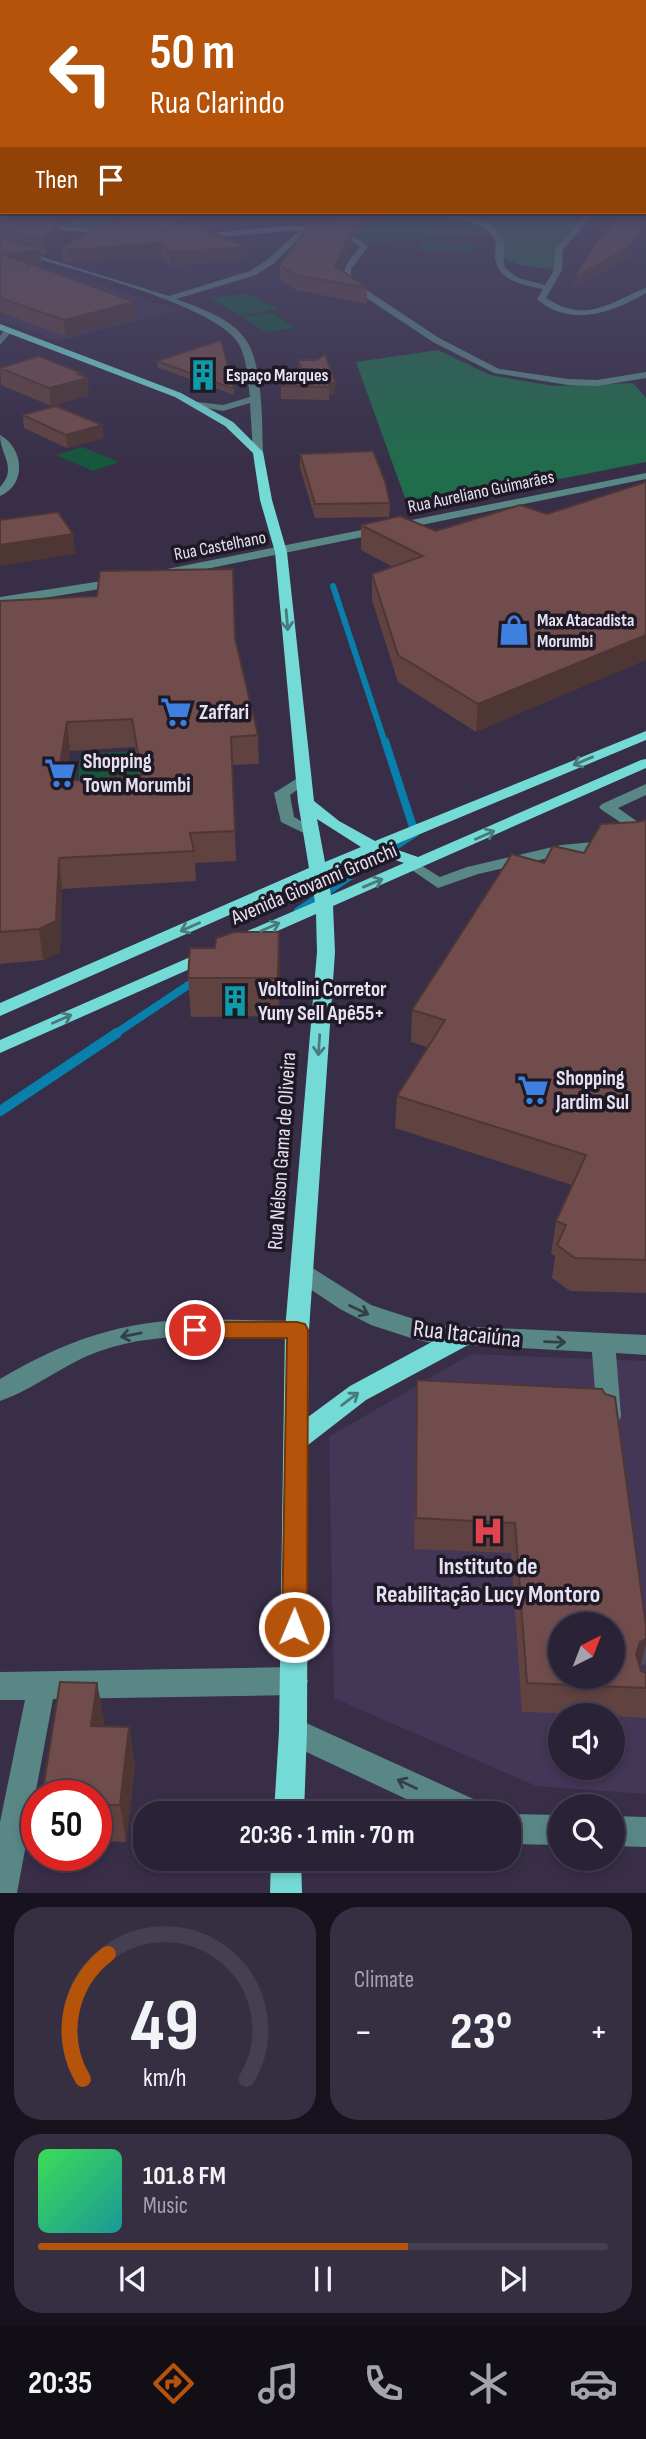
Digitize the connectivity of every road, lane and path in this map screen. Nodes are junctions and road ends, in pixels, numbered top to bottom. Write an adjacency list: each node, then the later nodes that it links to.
1 (146, 292): 6 (street)
2 (191, 292): 6 (street)
3 (364, 292): 9 (street)
4 (545, 292): 5 (street)
5 (642, 292)
6 (167, 299): 10 (street)
7 (5, 328): 8 (street); 11 (main road)
8 (0, 342)
9 (646, 375)
10 (253, 399): 11 (street); 13 (street)
11 (197, 405): 13 (main road)
12 (0, 438): 15 (street)
13 (258, 452): 16 (main road, Rua Nélson Gama de Oliveira)
14 (646, 476): 16 (street, Rua Aureliano Guimarães)
15 (0, 493)
16 (281, 552): 17 (street, Rua Castelhano); 22 (main road, Rua Nélson Gama de Oliveira, one-way to 22)
17 (154, 576)
18 (129, 580): 19 (street)
19 (0, 601)
20 (646, 735): 26 (main road, Avenida Giovanni Gronchi, one-way to 26)
21 (646, 763): 27 (main road, Avenida Giovanni Gronchi, one-way to 21)
22 (304, 779): 24 (main road, Rua Nélson Gama de Oliveira); 25 (street)
23 (646, 789): 27 (street)
24 (306, 802): 25 (main road, Rua Nélson Gama de Oliveira); 26 (main road)
25 (312, 832): 28 (main road, Rua Nélson Gama de Oliveira)
26 (377, 849): 27 (main road); 28 (main road, Avenida Giovanni Gronchi)
27 (418, 864): 29 (main road, Avenida Giovanni Gronchi, one-way to 27)
28 (319, 870): 29 (main road, Rua Nélson Gama de Oliveira); 30 (main road, Avenida Giovanni Gronchi, one-way to 30)
29 (324, 904): 31 (main road, Avenida Giovanni Gronchi, one-way to 29); 32 (main road, Rua Nélson Gama de Oliveira, one-way to 32)
30 (0, 1010)
31 (0, 1046)
32 (303, 1271): 33 (main road, Rua Nélson Gama de Oliveira); 34 (street, Rua Itacaiúna, one-way to 34)
33 (297, 1330): 37 (street, one-way to 37); 39 (main road, Rua Nélson Gama de Oliveira)
34 (462, 1337): 35 (street, Rua Itacaiúna, one-way to 35); 39 (main road, one-way to 34)
35 (603, 1342): 36 (street, Rua Itacaiúna); 38 (street)
36 (646, 1345)
37 (0, 1391)
38 (609, 1416)
39 (296, 1440): 40 (main road, Rua Nélson Gama de Oliveira)
40 (294, 1681): 41 (street); 43 (main road, Rua Nélson Gama de Oliveira)
41 (42, 1685): 42 (street); 51 (street)
42 (0, 1686)
43 (293, 1731): 44 (main road, Rua Nélson Gama de Oliveira); 45 (street, one-way to 43)
44 (290, 1801)
45 (443, 1801)
46 (521, 1829): 47 (street)
47 (548, 1830)
48 (625, 1831): 49 (street)
49 (646, 1832)
50 (286, 1871): 52 (main road)
51 (1, 1893)
52 (286, 1893)

